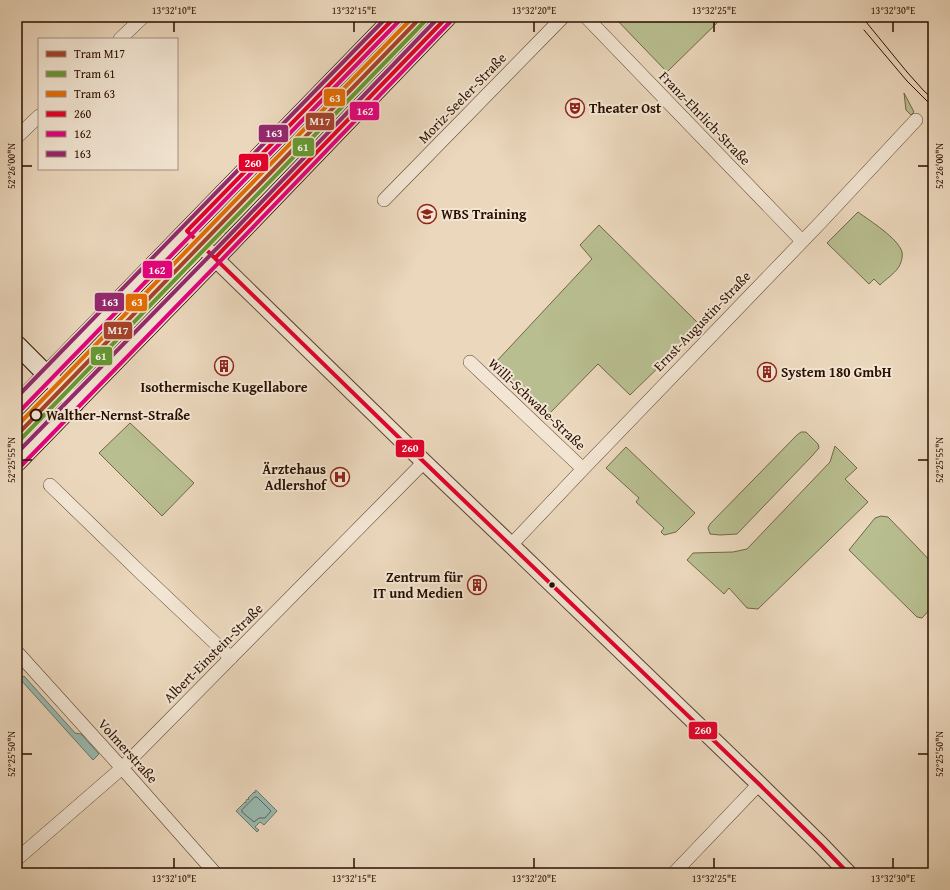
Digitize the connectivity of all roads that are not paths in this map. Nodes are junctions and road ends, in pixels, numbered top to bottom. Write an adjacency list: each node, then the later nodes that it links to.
1 (143, 17): 6 (street)
2 (395, 17): 11 (main road)
3 (447, 17): 13 (main road)
4 (563, 17): 10 (street, Moriz-Seeler-Straße)
5 (586, 17): 12 (street, Franz-Ehrlich-Straße)
6 (121, 38)
7 (38, 117): 9 (street)
8 (916, 120): 12 (street, Ernst-Augustin-Straße)
9 (17, 137)
10 (384, 200)
11 (187, 230): 13 (street); 16 (main road)
12 (802, 241): 21 (street, Ernst-Augustin-Straße)
13 (215, 258): 17 (main road); 20 (street)
14 (17, 345): 16 (main road)
15 (470, 362): 21 (street, Willi-Schwabe-Straße)
16 (47, 376): 17 (main road); 18 (main road)
17 (75, 403): 19 (main road)
18 (17, 406)
19 (17, 462)
20 (424, 462): 23 (street); 25 (street, Albert-Einstein-Straße)
21 (583, 469): 23 (street, Ernst-Augustin-Straße)
22 (50, 485): 25 (street)
23 (511, 545): 27 (street)
24 (17, 652): 26 (street, Volmerstraße)
25 (231, 658): 26 (street, Albert-Einstein-Straße)
26 (122, 768): 28 (street, Albert-Einstein-Straße); 29 (street, Volmerstraße)
27 (759, 784): 30 (street); 31 (street)
28 (17, 858)
29 (215, 873)
30 (674, 873)
31 (848, 873)

